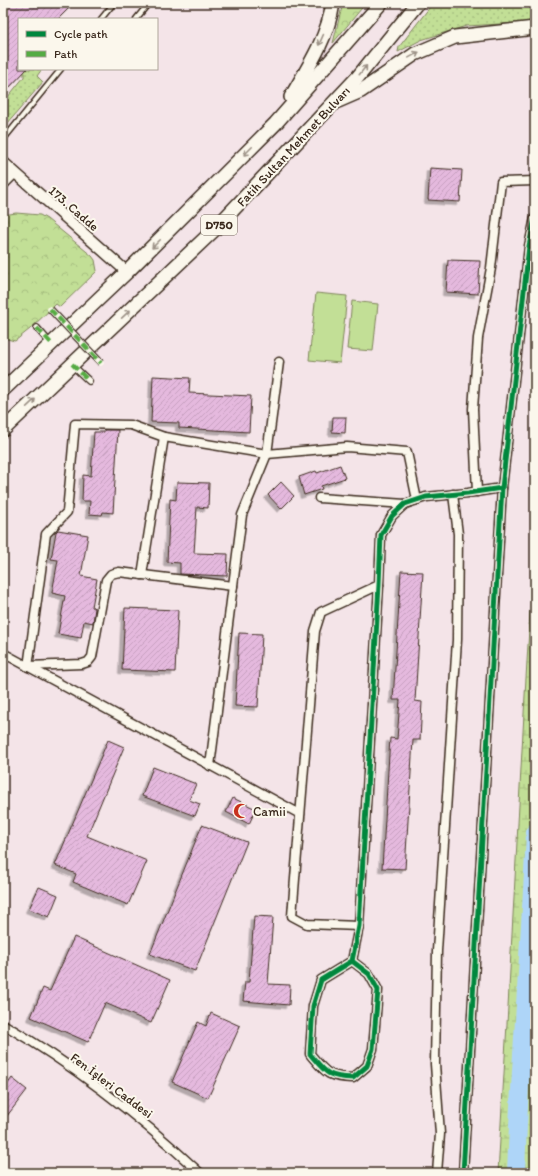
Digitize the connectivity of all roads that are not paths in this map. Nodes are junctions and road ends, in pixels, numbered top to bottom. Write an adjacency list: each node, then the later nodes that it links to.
1 (114, 3): 6 (lane)
2 (149, 3): 7 (lane)
3 (333, 3): 11 (highway, one-way to 11)
4 (382, 3): 11 (highway, D750)
5 (418, 3): 10 (highway, Fatih Sultan Mehmet Bulvarı / D750, one-way to 5)
6 (102, 18)
7 (137, 18)
8 (535, 28): 10 (highway, one-way to 8)
9 (60, 70): 12 (lane)
10 (333, 103): 24 (highway, Fatih Sultan Mehmet Bulvarı / D750, one-way to 10)
11 (275, 124): 18 (highway, D750, one-way to 18)
12 (3, 140)
13 (3, 162): 14 (street, 173. Cadde)
14 (14, 173): 16 (street); 18 (street, 173. Cadde)
15 (535, 181): 31 (street)
16 (3, 184)
17 (535, 218): 30 (street)
18 (127, 272): 21 (highway, D750)
19 (50, 309): 23 (street, bridge)
20 (37, 328): 21 (street)
21 (52, 344): 26 (highway, D750)
22 (279, 362): 29 (street)
23 (101, 363)
24 (72, 364): 25 (street); 27 (highway, Fatih Sultan Mehmet Bulvarı / D750, one-way to 24)
25 (89, 381)
26 (3, 390)
27 (3, 430)
28 (164, 437): 29 (street); 36 (street); 40 (street)
29 (267, 454): 34 (street); 38 (street)
30 (502, 488): 31 (street); 48 (street)
31 (478, 492): 32 (street)
32 (453, 494): 34 (street); 47 (street)
33 (319, 498): 35 (street)
34 (417, 500): 35 (street)
35 (405, 504): 37 (street)
36 (142, 575): 38 (street); 40 (street)
37 (380, 584): 42 (street); 43 (street)
38 (233, 586): 41 (street)
39 (3, 653): 40 (street)
40 (28, 666): 41 (street)
41 (210, 766): 42 (street)
42 (300, 814): 43 (street)
43 (359, 926): 44 (street)
44 (352, 961): 44 (street)
45 (3, 1024): 46 (street, Fen İşleri Caddesi)
46 (200, 1173)
47 (437, 1173)
48 (463, 1173)

